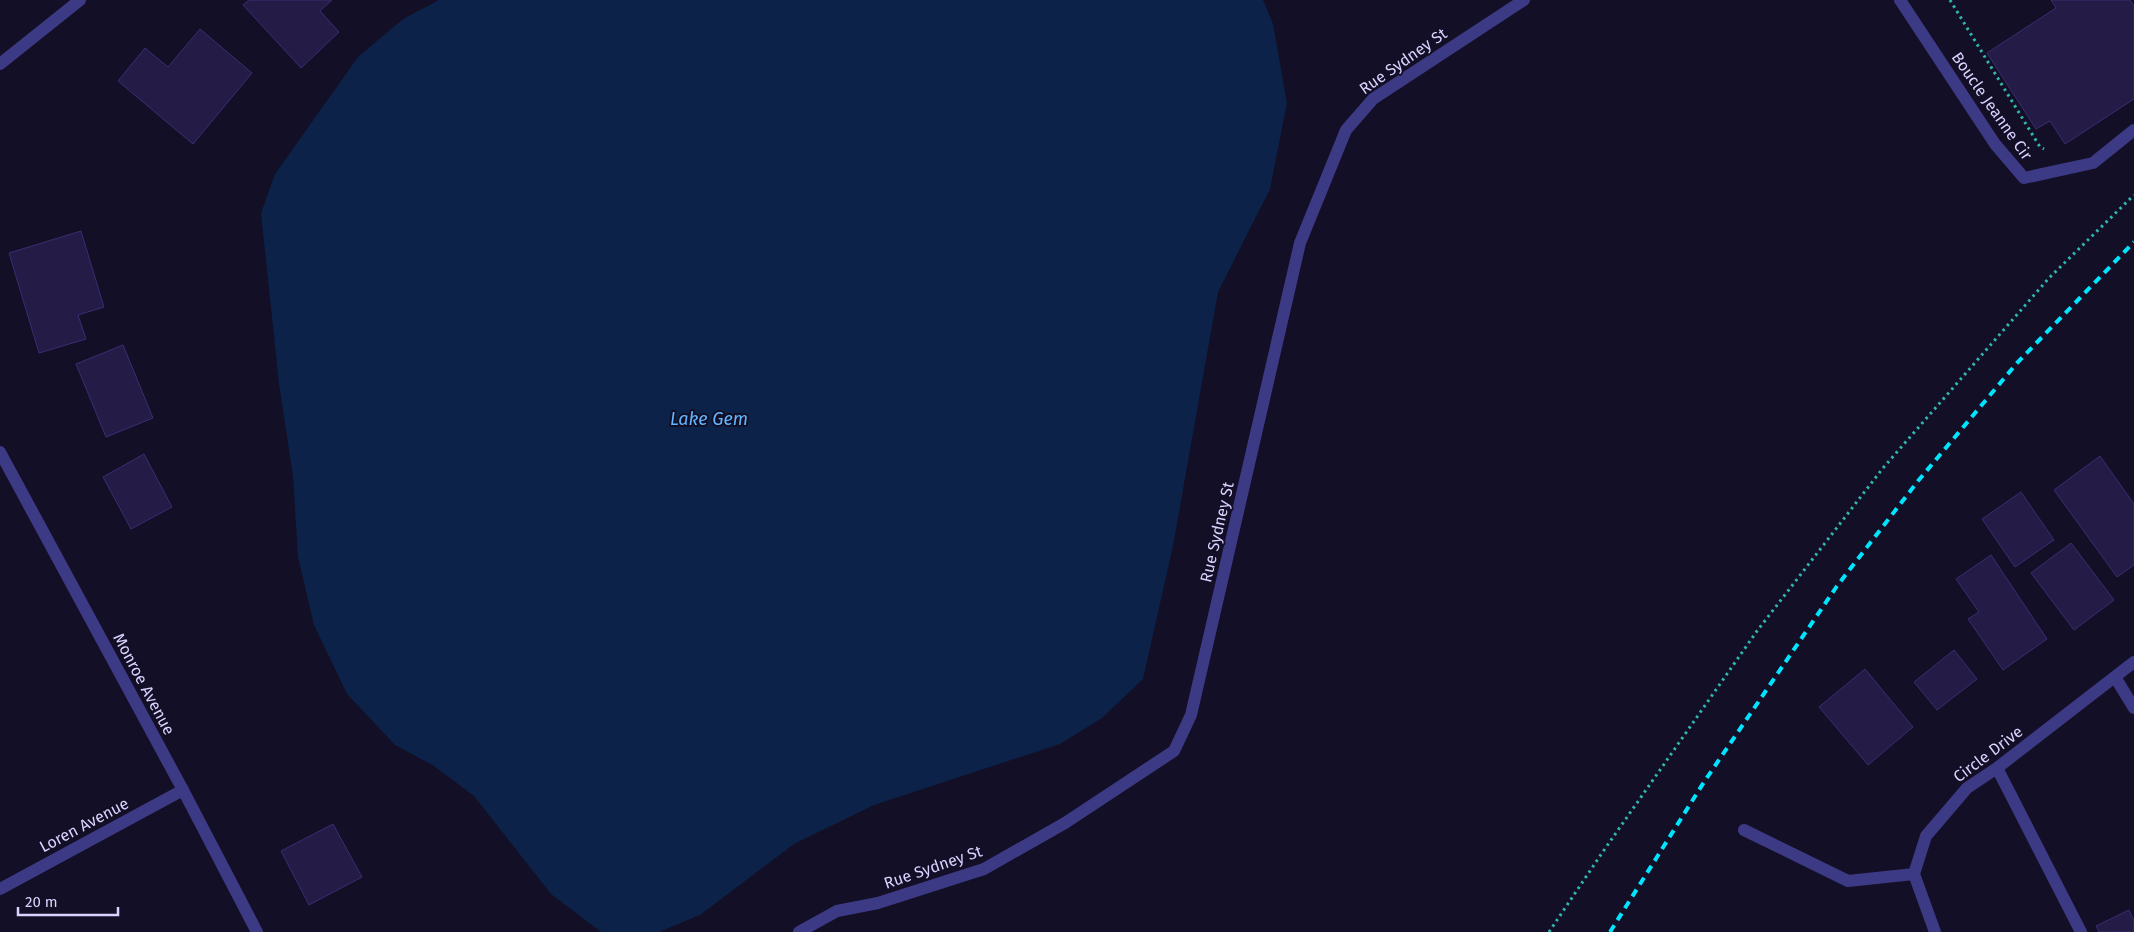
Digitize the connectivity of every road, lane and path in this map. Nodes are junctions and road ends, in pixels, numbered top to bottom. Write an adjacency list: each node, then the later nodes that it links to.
1 (80, 0): 5 (street)
2 (1524, 0): 19 (street, Rue Sydney St)
3 (1900, 0): 7 (street, Boucle Jeanne Cir)
4 (1950, 0): 7 (path)
5 (0, 64)
6 (2134, 130): 7 (street, Boucle Jeanne Cir)
7 (2057, 171)
8 (2134, 194): 20 (path)
9 (0, 452): 14 (street, Monroe Avenue)
10 (2134, 662): 11 (street, Circle Drive)
11 (2115, 677): 12 (street); 13 (street, Circle Drive)
12 (2134, 708)
13 (1997, 768): 16 (street, Circle Drive); 22 (street)
14 (183, 790): 17 (street, Loren Avenue); 18 (street, Monroe Avenue)
15 (1744, 830): 16 (street)
16 (1914, 874): 21 (street)
17 (0, 889)
18 (257, 932)
19 (799, 932)
20 (1549, 932)
21 (1935, 932)
22 (2081, 932)

